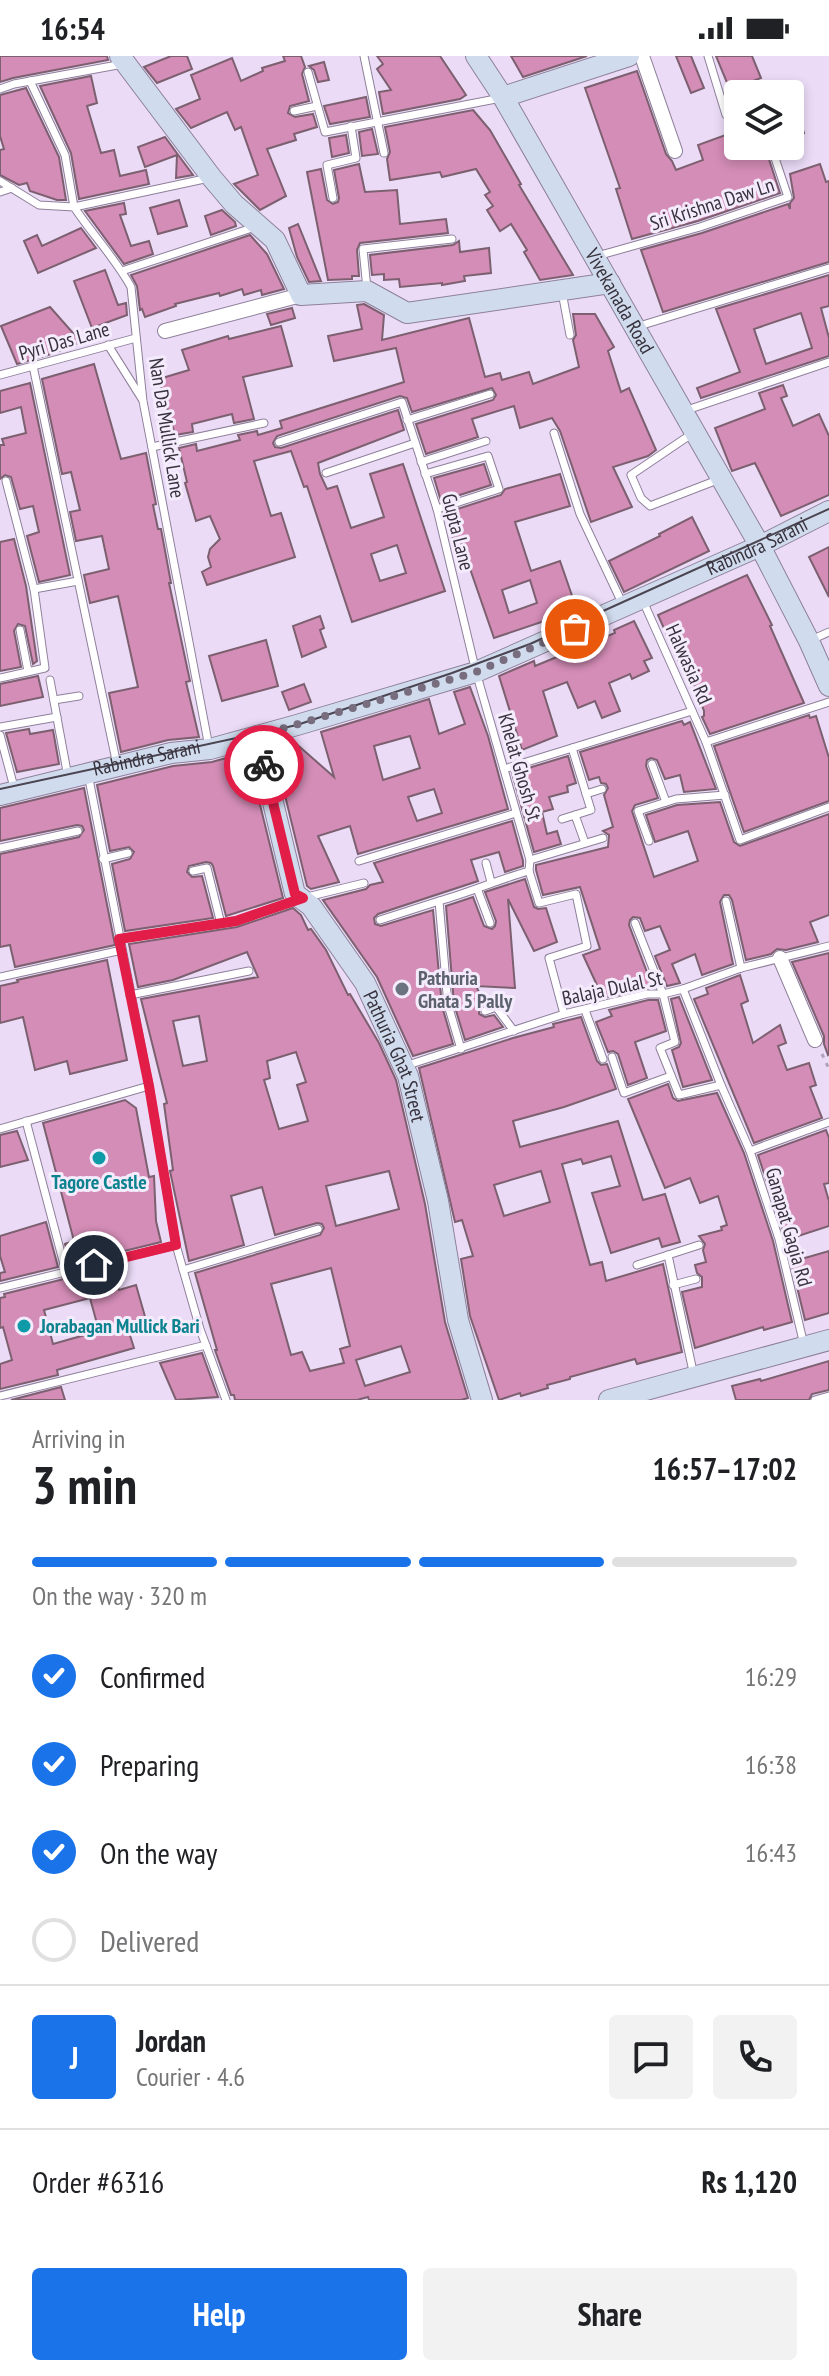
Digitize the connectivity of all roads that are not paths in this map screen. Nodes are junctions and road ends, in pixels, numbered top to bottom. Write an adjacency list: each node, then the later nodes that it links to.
1 (364, 56): 14 (lane)
2 (476, 56): 10 (main road, Vivekanada Road)
3 (629, 56): 10 (main road)
4 (642, 56): 16 (street)
5 (708, 56): 12 (lane)
6 (122, 60): 8 (lane); 19 (main road)
7 (308, 72): 11 (lane)
8 (30, 81): 9 (lane); 24 (lane)
9 (0, 89)
10 (503, 97): 14 (lane); 27 (main road, Vivekanada Road)
11 (317, 106): 13 (lane); 15 (lane)
12 (724, 108)
13 (294, 111)
14 (379, 120): 15 (lane); 17 (lane)
15 (351, 126): 23 (lane)
16 (675, 151)
17 (384, 153)
18 (776, 160): 27 (lane, Sri Krishna Daw Ln)
19 (212, 178): 24 (lane); 25 (main road)
20 (0, 181): 21 (lane)
21 (12, 188): 22 (lane); 24 (lane)
22 (0, 192)
23 (333, 198)
24 (74, 207): 29 (lane, Nan Da Mullick Lane)
25 (257, 226): 29 (lane); 33 (main road)
26 (452, 239): 32 (lane)
27 (595, 256): 30 (main road, Vivekanada Road)
28 (829, 268): 34 (lane)
29 (122, 271): 37 (lane, Nan Da Mullick Lane)
30 (610, 283): 31 (main road); 34 (main road, Vivekanada Road)
31 (562, 290): 32 (main road); 36 (lane)
32 (367, 291): 33 (main road)
33 (301, 295): 35 (street)
34 (636, 327): 44 (main road, Vivekanada Road)
35 (165, 331)
36 (570, 335)
37 (136, 338): 38 (lane, Pyri Das Lane); 43 (lane, Nan Da Mullick Lane)
38 (108, 345): 40 (lane, Pyri Das Lane); 43 (lane)
39 (829, 362): 44 (lane)
40 (33, 366): 41 (lane, Pyri Das Lane); 61 (lane)
41 (0, 375)
42 (490, 394): 45 (lane)
43 (143, 401): 52 (lane, Nan Da Mullick Lane)
44 (684, 411): 47 (main road, Vivekanada Road)
45 (407, 420): 50 (lane, Gupta Lane); 51 (lane, Gupta Lane)
46 (264, 423): 52 (lane)
47 (696, 432): 56 (main road, Vivekanada Road); 56 (lane)
48 (554, 433): 63 (lane, Halwasia Rd)
49 (486, 441): 53 (lane)
50 (279, 442)
51 (415, 443): 53 (lane, Gupta Lane); 54 (lane)
52 (152, 447): 82 (lane, Nan Da Mullick Lane)
53 (421, 462): 55 (lane, Gupta Lane)
54 (326, 473)
55 (425, 474): 58 (lane, Gupta Lane); 58 (lane)
56 (722, 478): 60 (main road, Vivekanada Road)
57 (6, 481): 62 (lane)
58 (437, 509): 68 (lane, Gupta Lane)
59 (829, 511): 60 (main road, Rabindra Sarani)
60 (760, 546): 63 (main road, Rabindra Sarani); 66 (main road, Vivekanada Road)
61 (78, 581): 62 (lane); 84 (lane)
62 (34, 589): 67 (lane)
63 (633, 604): 68 (main road, Rabindra Sarani); 75 (lane, Halwasia Rd)
64 (20, 630): 67 (lane)
65 (829, 632): 66 (lane)
66 (809, 641): 71 (main road, Vivekanada Road)
67 (28, 671): 69 (lane)
68 (476, 672): 79 (main road, Rabindra Sarani); 85 (lane, Khelat Ghosh St)
69 (0, 678)
70 (50, 680): 73 (lane)
71 (829, 686)
72 (79, 696): 73 (lane)
73 (54, 700): 76 (lane)
74 (829, 702): 80 (lane)
75 (692, 711): 80 (lane, Halwasia Rd); 81 (lane)
76 (57, 717): 77 (lane); 86 (lane)
77 (0, 727)
78 (0, 735): 88 (lane)
79 (257, 736): 82 (main road, Rabindra Sarani); 113 (main road, Pathuria Ghat Street)
80 (706, 742): 90 (lane, Halwasia Rd)
81 (572, 748): 85 (lane); 89 (lane)
82 (210, 749): 84 (main road, Rabindra Sarani)
83 (652, 764): 91 (lane)
84 (117, 768): 86 (main road, Rabindra Sarani)
85 (504, 769): 94 (lane, Khelat Ghosh St)
86 (78, 777): 88 (main road, Rabindra Sarani); 104 (lane)
87 (602, 789): 89 (lane)
88 (7, 793)
89 (586, 794): 96 (lane)
90 (725, 795): 91 (lane); 92 (lane, Halwasia Rd)
91 (666, 802): 93 (lane)
92 (829, 807)
93 (638, 811): 95 (lane); 100 (lane)
94 (516, 813): 105 (lane, Khelat Ghosh St); 106 (lane)
95 (628, 813)
96 (575, 815): 97 (lane); 101 (lane)
97 (562, 819)
98 (78, 831): 102 (lane)
99 (603, 838): 101 (lane)
100 (649, 841)
101 (585, 843): 105 (lane)
102 (0, 848)
103 (128, 853): 104 (lane)
104 (103, 859): 120 (lane)
105 (530, 860): 109 (lane, Khelat Ghosh St)
106 (359, 861)
107 (486, 863): 110 (lane)
108 (193, 871): 119 (lane)
109 (529, 871): 110 (lane); 132 (lane)
110 (491, 882): 112 (lane)
111 (364, 883): 113 (lane)
112 (478, 891): 114 (lane); 117 (lane)
113 (303, 898): 119 (lane); 136 (main road, Pathuria Ghat Street)
114 (439, 901): 116 (lane); 135 (lane)
115 (726, 901): 124 (lane)
116 (380, 920)
117 (490, 923)
118 (635, 923): 128 (lane)
119 (221, 924): 120 (lane)
120 (119, 939): 122 (lane)
121 (829, 946): 123 (lane, Balaja Dulal St)
122 (122, 950): 126 (lane); 129 (lane)
123 (780, 958): 124 (lane, Balaja Dulal St); 134 (street)
124 (741, 968): 127 (lane, Balaja Dulal St)
125 (249, 971): 129 (lane)
126 (0, 977)
127 (683, 989): 128 (lane, Balaja Dulal St); 138 (lane)
128 (663, 994): 130 (lane, Balaja Dulal St); 137 (lane)
129 (130, 995): 139 (lane)
130 (585, 1010): 132 (lane, Balaja Dulal St); 137 (lane)
131 (485, 1011): 133 (lane)
132 (564, 1014): 133 (lane, Balaja Dulal St)
133 (514, 1031): 135 (lane, Balaja Dulal St)
134 (815, 1040)
135 (461, 1049): 136 (lane, Balaja Dulal St)
136 (404, 1066): 161 (main road, Pathuria Ghat Street)
137 (671, 1076): 138 (lane)
138 (721, 1085): 143 (lane)
139 (149, 1086): 140 (lane); 145 (lane)
140 (26, 1121): 142 (lane); 150 (lane)
141 (829, 1122): 143 (lane, Ganapat Gagia Rd)
142 (0, 1129)
143 (750, 1151): 156 (lane, Ganapat Gagia Rd)
144 (318, 1229): 149 (lane)
145 (176, 1245): 149 (lane); 150 (lane)
146 (699, 1245): 147 (lane)
147 (668, 1255): 148 (lane); 152 (lane)
148 (637, 1265)
149 (183, 1270): 155 (lane)
150 (66, 1272): 153 (lane)
151 (696, 1279): 152 (lane)
152 (673, 1285): 157 (lane)
153 (0, 1288)
154 (829, 1340): 156 (main road)
155 (206, 1345): 158 (lane); 160 (lane)
156 (804, 1347): 157 (main road)
157 (695, 1378): 162 (main road)
158 (0, 1396)
159 (829, 1396): 163 (lane)
160 (226, 1400)
161 (482, 1400)
162 (609, 1400)
163 (815, 1400)

